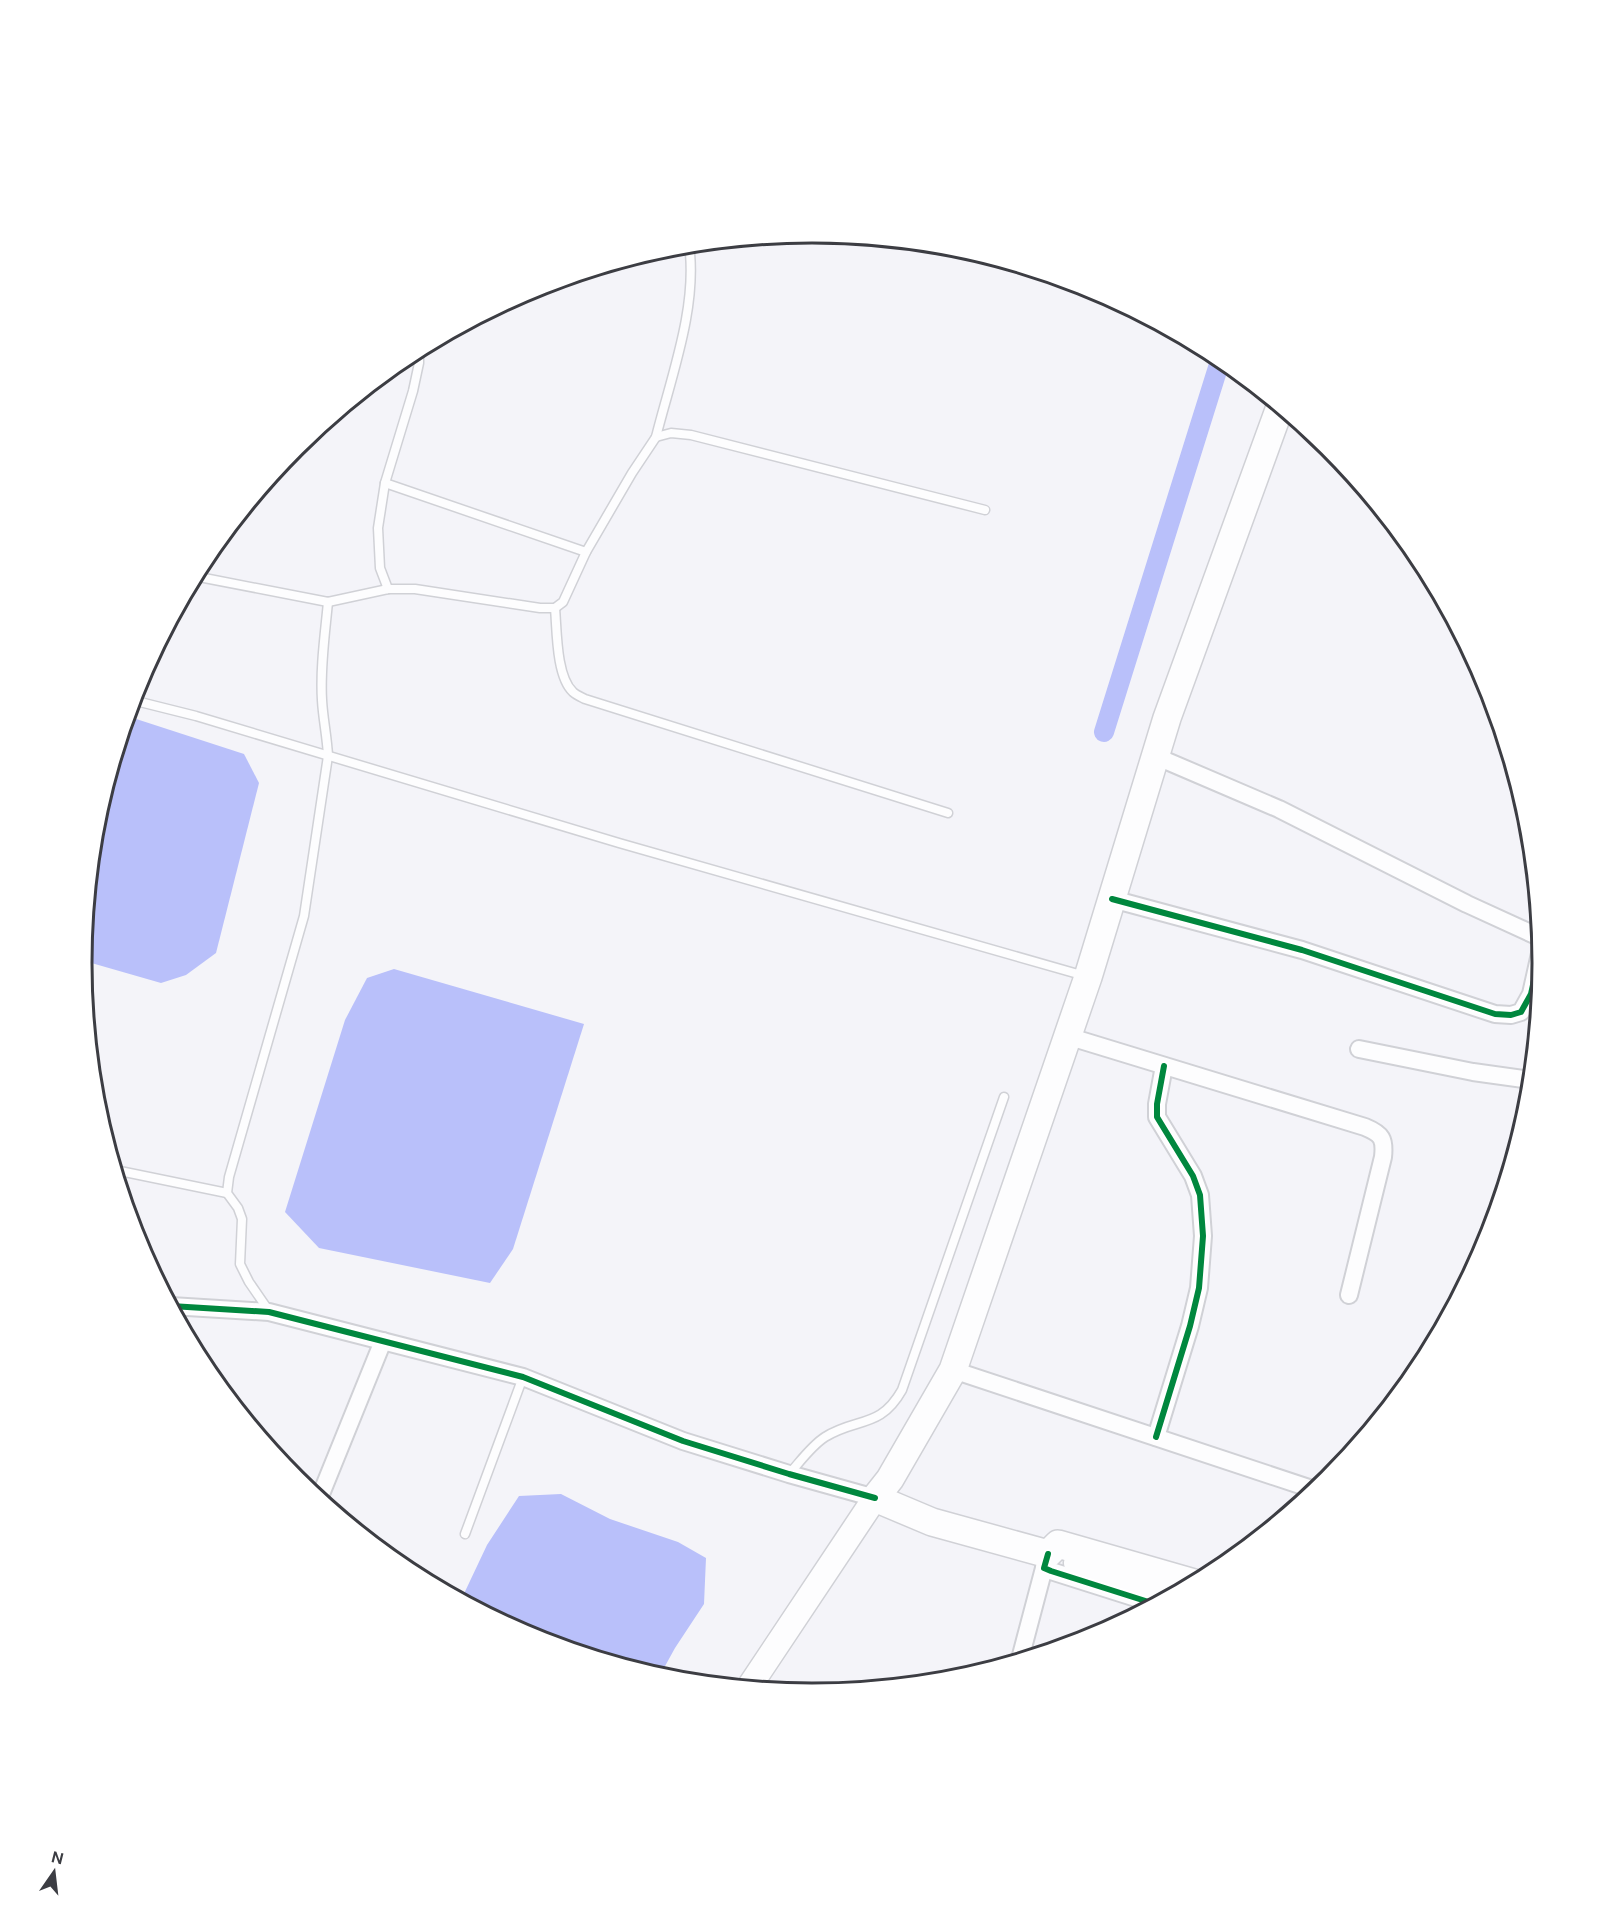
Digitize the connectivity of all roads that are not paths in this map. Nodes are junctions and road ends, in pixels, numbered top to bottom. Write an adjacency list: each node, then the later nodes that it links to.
1 (690, 254): 4 (lane)
2 (419, 359): 5 (lane)
3 (1277, 415): 14 (main road)
4 (656, 437): 6 (lane); 7 (lane)
5 (386, 483): 7 (lane); 9 (lane)
6 (985, 510)
7 (586, 552): 11 (lane)
8 (204, 578): 10 (lane)
9 (388, 589): 10 (lane); 11 (lane)
10 (328, 602): 13 (lane)
11 (555, 608): 15 (lane)
12 (141, 702): 13 (lane)
13 (328, 756): 18 (lane); 26 (lane)
14 (1155, 756): 16 (main road); 17 (street)
15 (948, 813)
16 (1112, 899): 18 (main road); 19 (street)
17 (1531, 933)
18 (1088, 977): 20 (main road)
19 (1531, 995)
20 (1067, 1036): 22 (street); 31 (main road)
21 (1359, 1049): 23 (street)
22 (1164, 1066): 27 (street); 33 (street)
23 (1522, 1079)
24 (1004, 1097): 34 (lane)
25 (123, 1172): 26 (lane)
26 (227, 1193): 29 (lane)
27 (1349, 1295)
28 (179, 1307): 29 (street)
29 (269, 1312): 30 (street)
30 (383, 1341): 32 (street); 36 (street)
31 (953, 1370): 33 (street); 37 (main road)
32 (524, 1377): 34 (street); 38 (lane)
33 (1156, 1437): 35 (street)
34 (789, 1474): 37 (street)
35 (1305, 1486)
36 (322, 1491)
37 (875, 1498): 39 (main road); 44 (main road)
38 (465, 1534)
39 (1046, 1561): 40 (main road); 41 (main road); 42 (street); 43 (street)
40 (1183, 1580)
41 (1165, 1590)
42 (1145, 1601)
43 (1022, 1651)
44 (754, 1680)

